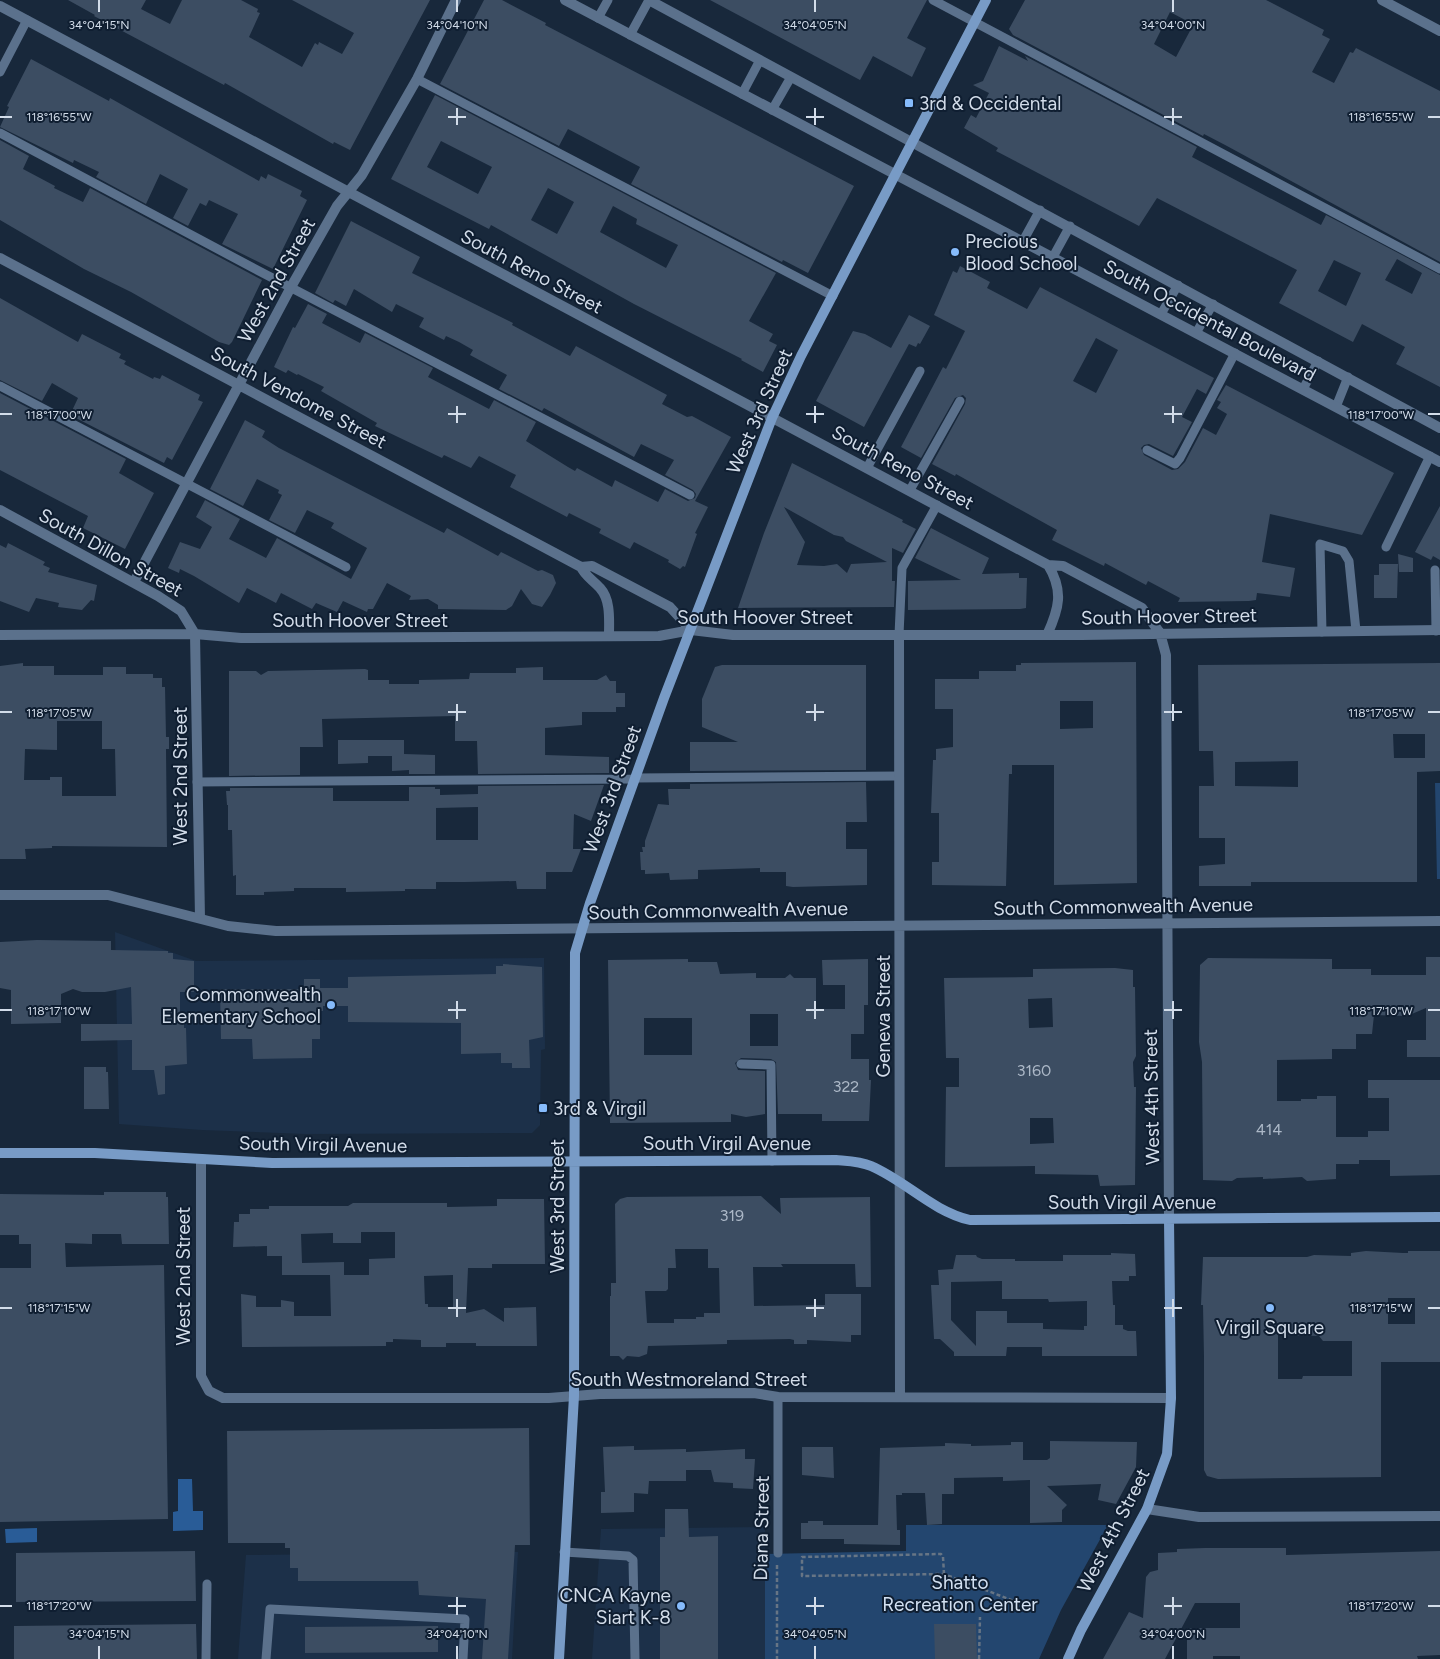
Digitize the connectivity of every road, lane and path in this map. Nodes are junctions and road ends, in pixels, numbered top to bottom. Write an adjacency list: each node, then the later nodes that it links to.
1 (456, 0): 17 (street, West 2nd Street)
2 (565, 0): 9 (street, South Occidental Boulevard)
3 (608, 0): 9 (lane)
4 (649, 0): 13 (lane); 14 (street, South Occidental Boulevard)
5 (933, 0): 11 (lane)
6 (986, 0): 11 (main road, West 3rd Street)
7 (1382, 0): 12 (street)
8 (0, 6): 10 (street, South Reno Street)
9 (598, 18): 13 (street, South Occidental Boulevard)
10 (27, 20): 15 (lane); 23 (street, South Reno Street)
11 (974, 22): 21 (main road, West 3rd Street); 29 (lane)
12 (1440, 31)
13 (630, 35): 18 (street, South Occidental Boulevard)
14 (760, 60): 16 (street, South Occidental Boulevard); 18 (lane)
15 (0, 72)
16 (790, 77): 19 (lane); 21 (street, South Occidental Boulevard)
17 (417, 79): 23 (street, West 2nd Street); 32 (lane)
18 (742, 94): 19 (street, South Occidental Boulevard)
19 (772, 110): 22 (street, South Occidental Boulevard)
20 (0, 133): 31 (lane)
21 (913, 142): 22 (main road, West 3rd Street); 24 (street, South Occidental Boulevard)
22 (895, 174): 26 (street, South Occidental Boulevard); 32 (main road, West 3rd Street)
23 (347, 193): 31 (street, West 2nd Street); 45 (street, South Reno Street)
24 (1040, 210): 25 (street, South Occidental Boulevard); 26 (lane)
25 (1070, 226): 27 (lane); 30 (street, South Occidental Boulevard)
26 (1023, 241): 27 (street, South Occidental Boulevard)
27 (1053, 257): 34 (street, South Occidental Boulevard)
28 (0, 258): 40 (street, South Vendome Street)
29 (1440, 269)
30 (1178, 285): 33 (street, South Occidental Boulevard); 34 (lane)
31 (290, 287): 40 (street, West 2nd Street); 53 (lane)
32 (832, 296): 45 (main road, West 3rd Street)
33 (1213, 304): 35 (lane); 37 (street, South Occidental Boulevard)
34 (1161, 314): 35 (street, South Occidental Boulevard)
35 (1196, 333): 36 (street, South Occidental Boulevard)
36 (1235, 353): 42 (street, South Occidental Boulevard); 47 (lane)
37 (1318, 361): 39 (street, South Occidental Boulevard); 42 (lane)
38 (920, 371): 50 (lane)
39 (1348, 377): 44 (lane); 46 (street, South Occidental Boulevard)
40 (239, 385): 51 (street, West 2nd Street); 58 (street, South Vendome Street)
41 (0, 386): 51 (lane)
42 (1303, 389): 44 (street, South Occidental Boulevard)
43 (960, 402): 52 (lane)
44 (1336, 407): 48 (street, South Occidental Boulevard)
45 (772, 418): 50 (street, South Reno Street); 62 (main road, West 3rd Street)
46 (1440, 428)
47 (1147, 450)
48 (1430, 456): 49 (street, South Occidental Boulevard); 56 (lane)
49 (1440, 462)
50 (867, 468): 52 (street, South Reno Street)
51 (187, 484): 59 (lane); 61 (street, West 2nd Street)
52 (910, 490): 54 (street, South Reno Street)
53 (690, 495)
54 (937, 505): 57 (street, South Reno Street); 70 (lane)
55 (0, 510): 61 (street, South Dillon Street)
56 (1386, 547)
57 (1048, 565): 66 (street, South Reno Street); 71 (street)
58 (581, 567): 62 (street); 69 (street)
59 (346, 568)
60 (1435, 570): 63 (lane)
61 (134, 582): 67 (street, South Dillon Street)
62 (691, 630): 69 (street, South Hoover Street); 70 (street, South Hoover Street); 73 (main road, West 3rd Street)
63 (1438, 630): 64 (street, South Hoover Street)
64 (1356, 631): 65 (street, South Hoover Street); 65 (lane)
65 (1322, 632): 66 (street, South Hoover Street)
66 (1160, 633): 71 (street, South Hoover Street); 78 (street, West 4th Street)
67 (196, 634): 68 (street, South Hoover Street); 69 (street, South Hoover Street); 74 (street, West 2nd Street)
68 (0, 635)
69 (609, 635)
70 (899, 635): 71 (street, South Hoover Street); 72 (street, Geneva Street)
71 (1047, 635)
72 (898, 776): 73 (lane); 79 (street, Geneva Street)
73 (634, 778): 74 (lane); 80 (main road, West 3rd Street)
74 (197, 782): 76 (street, West 2nd Street)
75 (0, 895): 76 (street, South Commonwealth Avenue)
76 (200, 918): 80 (street, South Commonwealth Avenue)
77 (1440, 920): 78 (street, South Commonwealth Avenue)
78 (1167, 922): 79 (street, South Commonwealth Avenue); 88 (street, West 4th Street)
79 (900, 926): 80 (street, South Commonwealth Avenue); 86 (street, Geneva Street)
80 (581, 929): 85 (main road, West 3rd Street)
81 (741, 1064): 84 (lane)
82 (0, 1153): 83 (main road, South Virgil Avenue)
83 (201, 1159): 85 (main road, South Virgil Avenue); 89 (street, West 2nd Street)
84 (772, 1161): 85 (main road, South Virgil Avenue); 86 (main road, South Virgil Avenue)
85 (574, 1162): 90 (main road, West 3rd Street)
86 (901, 1184): 88 (main road, South Virgil Avenue); 92 (street, Geneva Street)
87 (1440, 1217): 88 (main road, South Virgil Avenue)
88 (1169, 1219): 93 (main road, West 4th Street)
89 (209, 1392): 90 (street, South Westmoreland Street)
90 (574, 1396): 91 (street, South Westmoreland Street); 96 (main road, West 3rd Street)
91 (778, 1397): 92 (street, South Westmoreland Street); 97 (lane, Diana Street)
92 (900, 1397): 93 (street, South Westmoreland Street)
93 (1171, 1398): 94 (main road, West 4th Street)
94 (1148, 1509): 95 (street); 109 (main road, West 4th Street)
95 (1440, 1516)
96 (564, 1552): 105 (main road, West 3rd Street); 106 (lane)
97 (778, 1553): 107 (path, Diana Street)
98 (944, 1574): 98 (path); 100 (path)
99 (206, 1584): 102 (lane)
100 (1032, 1608)
101 (980, 1618): 108 (path)
102 (206, 1659)
103 (266, 1659): 104 (lane)
104 (463, 1659)
105 (559, 1659)
106 (635, 1659)
107 (777, 1659)
108 (979, 1659)
109 (1068, 1659)

